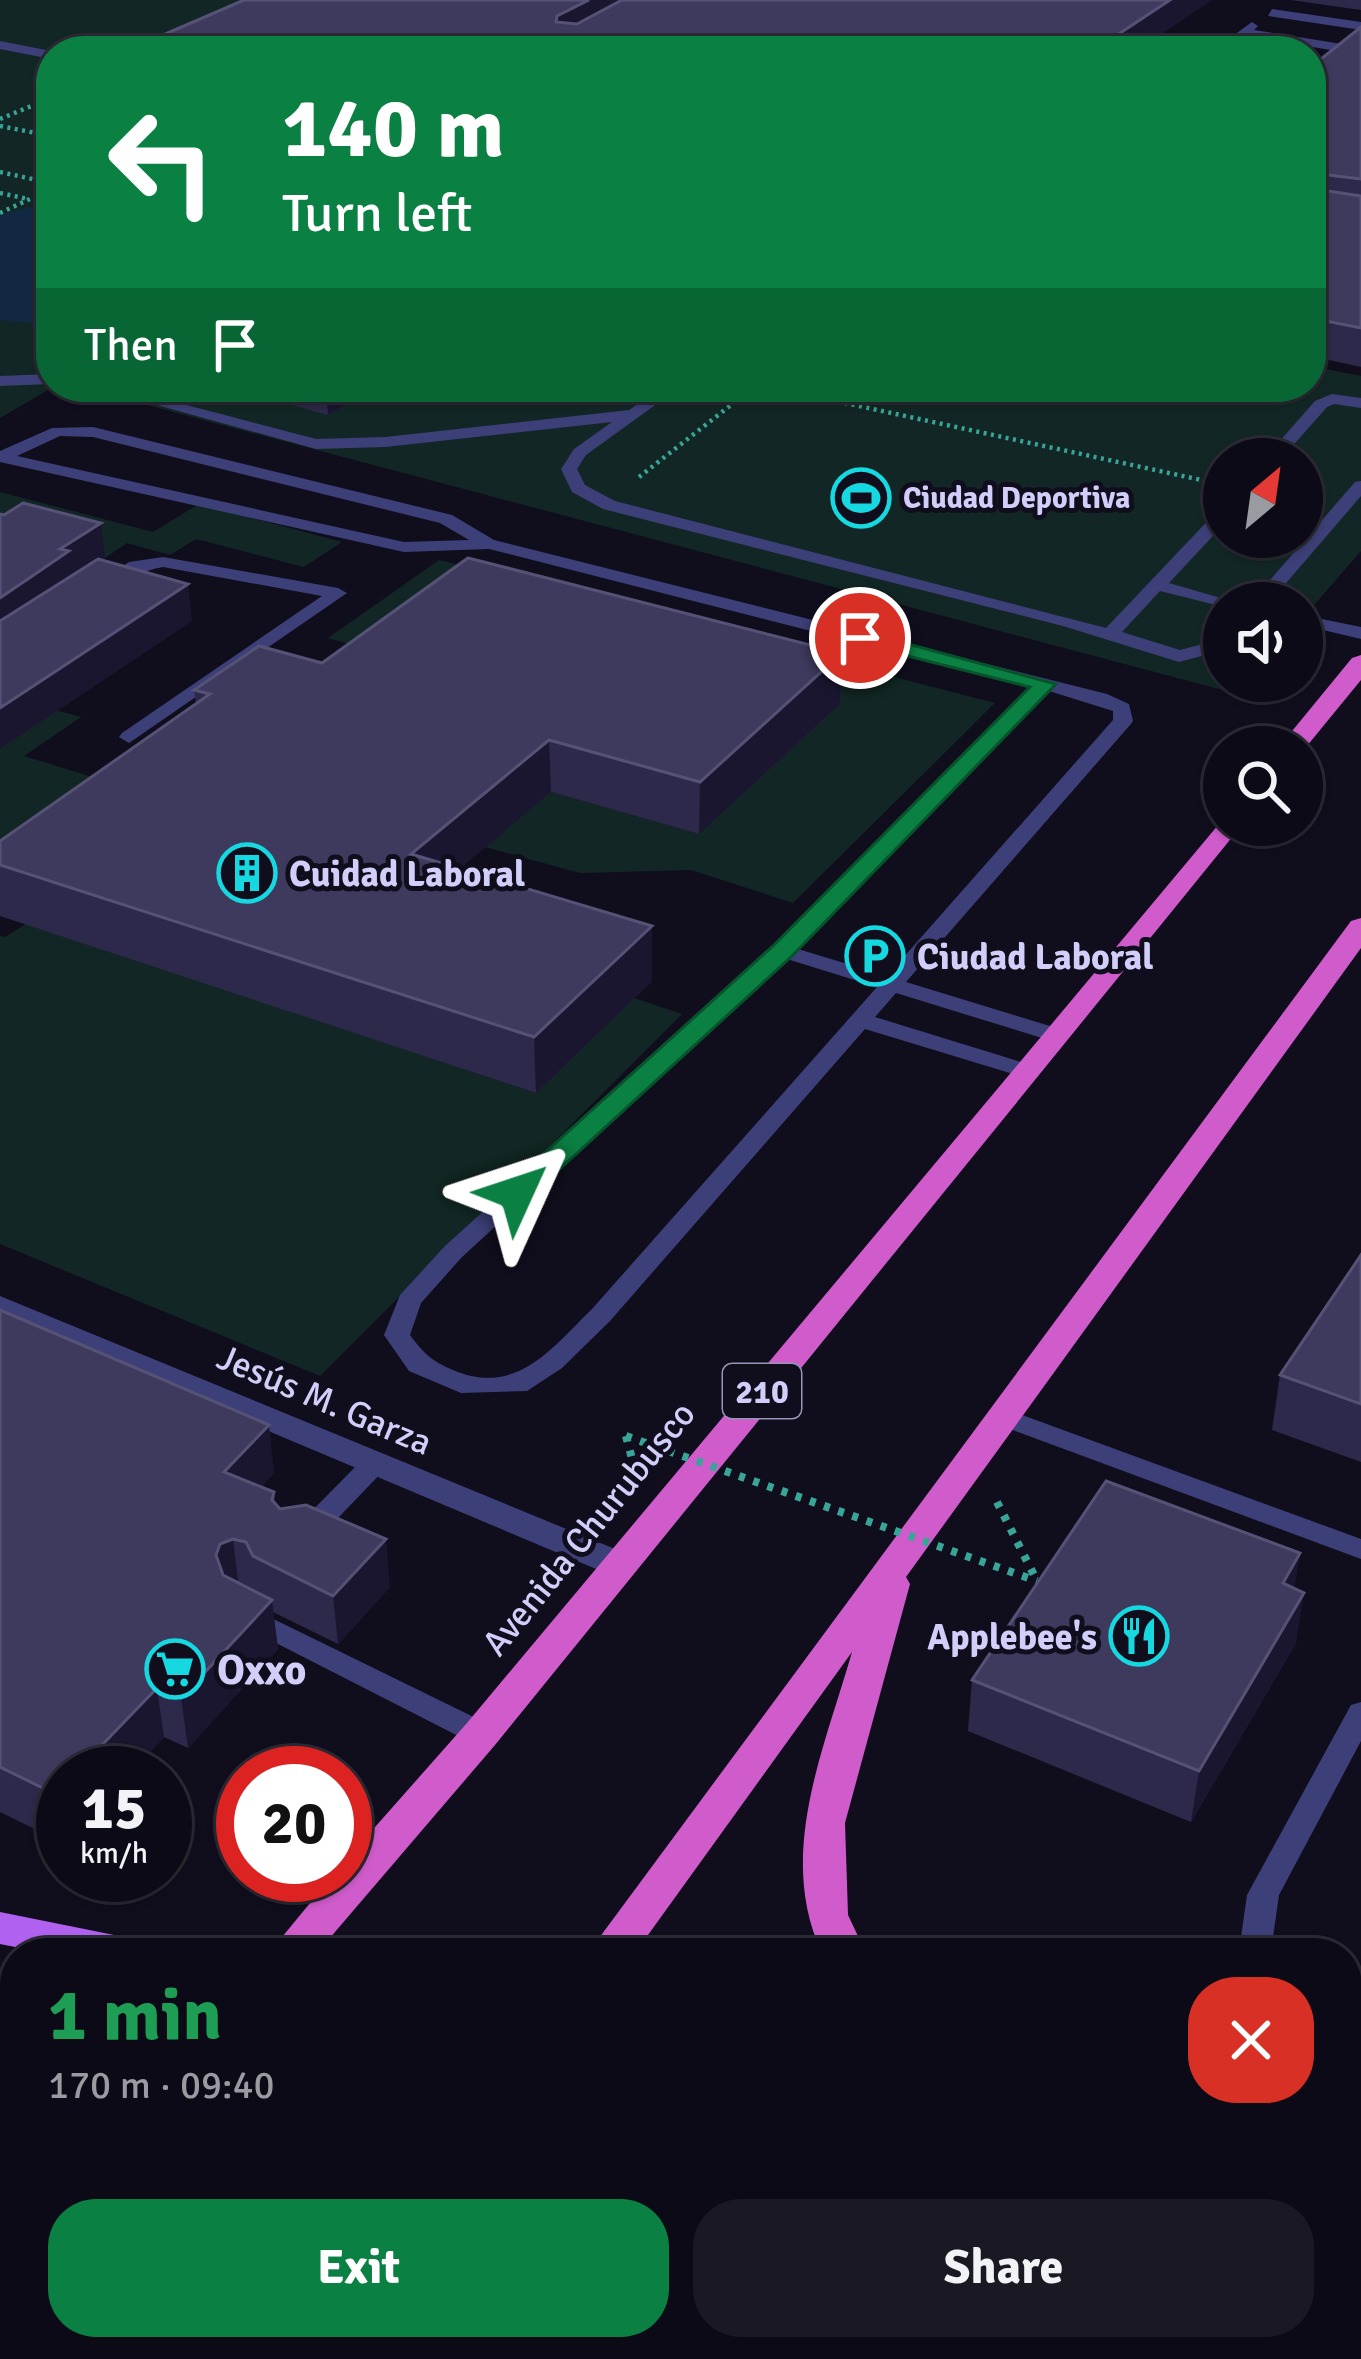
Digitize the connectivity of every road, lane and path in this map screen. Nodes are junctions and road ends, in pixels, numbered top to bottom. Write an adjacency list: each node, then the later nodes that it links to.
1 (1275, 6): 2 (lane); 3 (lane)
2 (1361, 26)
3 (1243, 32): 4 (lane); 5 (lane)
4 (1238, 36)
5 (1268, 36)
6 (0, 45): 8 (lane)
7 (1326, 45): 9 (lane)
8 (16, 48): 10 (lane); 11 (lane)
9 (1361, 51)
10 (36, 53)
11 (0, 55)
12 (36, 105): 13 (path)
13 (0, 122): 14 (path)
14 (36, 132)
15 (0, 172): 16 (path)
16 (36, 182)
17 (0, 193): 19 (path)
18 (36, 195): 19 (path)
19 (29, 199): 20 (path)
20 (0, 213)
21 (36, 380): 22 (lane)
22 (0, 381)
23 (158, 402): 30 (lane)
24 (650, 402): 30 (lane)
25 (735, 402): 33 (path)
26 (840, 402): 34 (path)
27 (1325, 402): 31 (lane)
28 (1326, 402): 29 (lane)
29 (1361, 403)
30 (630, 415): 46 (lane)
31 (1291, 438)
32 (0, 457): 39 (lane); 39 (lane)
33 (635, 479)
34 (1203, 480)
35 (1203, 484): 37 (path)
36 (1361, 486): 40 (lane)
37 (1191, 496)
38 (1203, 538): 41 (lane)
39 (488, 544): 49 (lane)
40 (1277, 582)
41 (1160, 586): 43 (lane); 46 (lane)
42 (93, 591): 51 (lane)
43 (1203, 597)
44 (1323, 625): 45 (lane)
45 (1361, 633)
46 (1110, 634): 47 (lane)
47 (1203, 650)
48 (1361, 663): 50 (highway)
49 (1045, 684): 54 (lane); 55 (lane)
50 (1309, 726)
51 (129, 737)
52 (1211, 846): 57 (highway, Avenida Churubusco / 210)
53 (1361, 927): 60 (highway)
54 (783, 951): 55 (lane); 56 (lane)
55 (890, 981): 56 (lane); 57 (lane)
56 (857, 1018): 58 (lane)
57 (1055, 1035): 58 (highway, Avenida Churubusco / 210)
58 (1026, 1071): 67 (highway, Avenida Churubusco / 210)
59 (0, 1306): 63 (street, Jesús M. Garza)
60 (1003, 1417): 62 (highway); 65 (lane)
61 (626, 1436): 62 (path, bridge)
62 (974, 1458): 66 (highway)
63 (375, 1463): 64 (lane); 67 (street, Jesús M. Garza)
64 (295, 1546)
65 (1361, 1549)
66 (897, 1562): 74 (highway); 75 (highway)
67 (620, 1565): 70 (highway, Avenida Churubusco / 210)
68 (239, 1602): 70 (lane)
69 (1361, 1714): 76 (lane)
70 (481, 1734): 73 (highway, Avenida Churubusco / 210)
71 (0, 1928): 72 (main road)
72 (50, 1938)
73 (304, 1938)
74 (621, 1938)
75 (837, 1938)
76 (1258, 1938)

